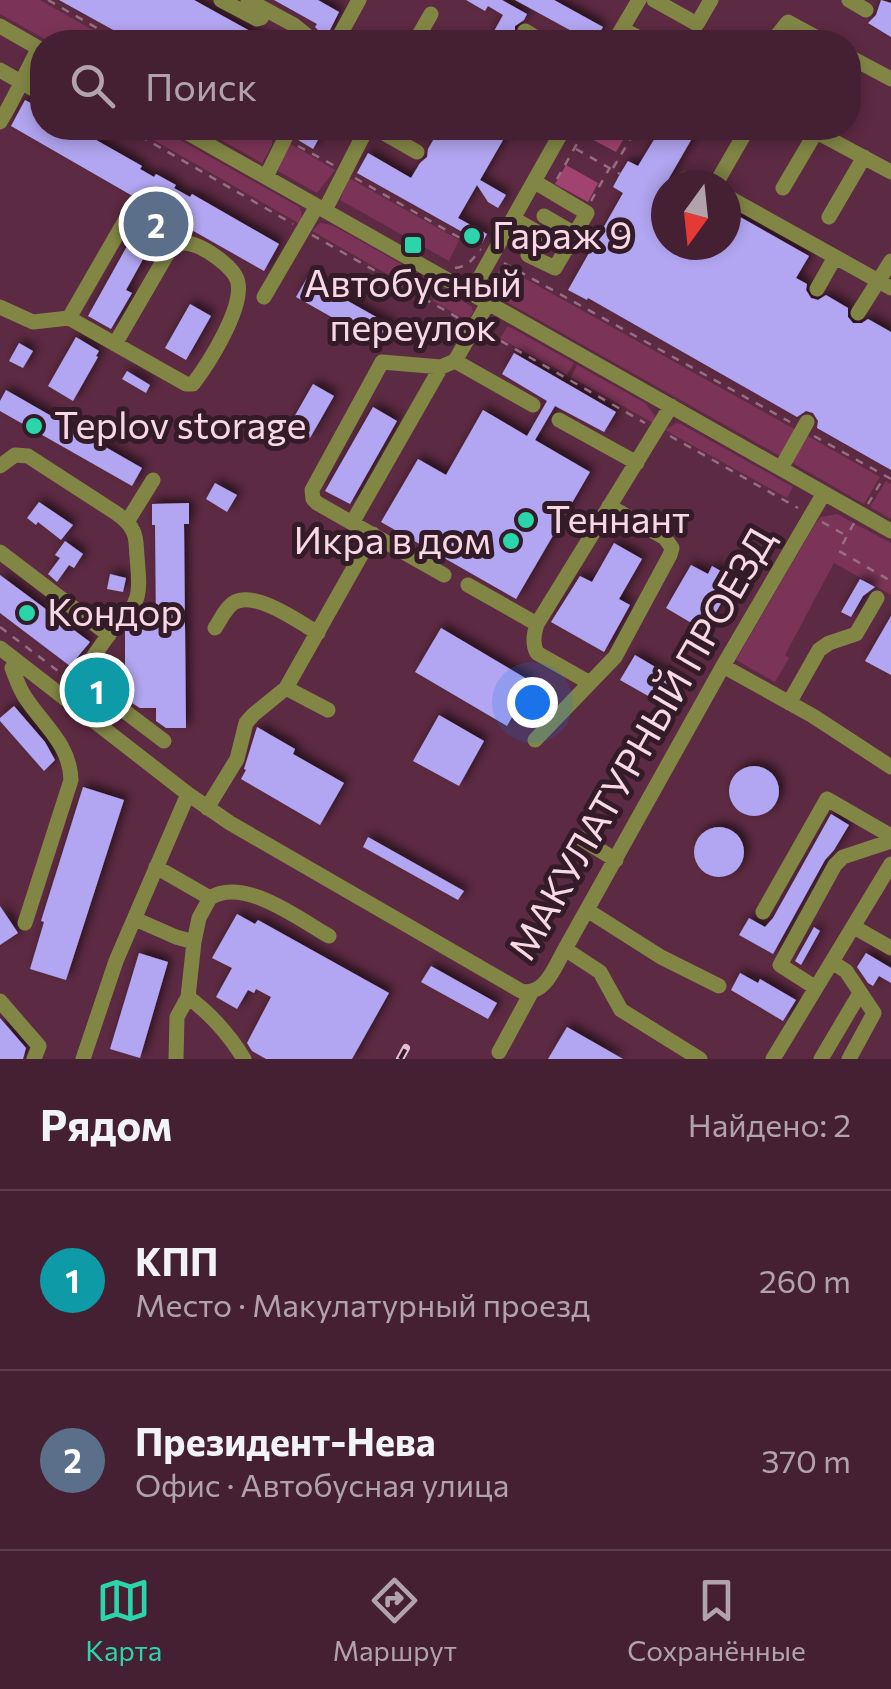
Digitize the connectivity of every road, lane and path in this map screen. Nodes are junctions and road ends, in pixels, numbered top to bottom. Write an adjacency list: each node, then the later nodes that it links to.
1 (48, 0): 14 (path)
2 (221, 0): 10 (street)
3 (248, 0): 10 (street)
4 (360, 0): 16 (street)
5 (639, 0): 18 (street)
6 (654, 0): 9 (street)
7 (711, 0): 9 (street)
8 (850, 0): 11 (street)
9 (675, 5)
10 (266, 10): 15 (street)
11 (866, 10)
12 (430, 14): 17 (street)
13 (0, 26): 21 (street)
14 (100, 30)
15 (301, 30)
16 (343, 30)
17 (421, 30)
18 (624, 30)
19 (782, 30): 20 (street)
20 (803, 30)
21 (30, 43)
22 (861, 63): 25 (street)
23 (30, 66): 26 (street)
24 (0, 70): 26 (street)
25 (891, 80)
26 (20, 82): 27 (street); 28 (street)
27 (30, 87)
28 (0, 122)
29 (201, 140): 47 (street)
30 (284, 140): 47 (street)
31 (297, 140): 45 (path)
32 (361, 140): 45 (street)
33 (396, 140): 40 (street)
34 (553, 140): 48 (street)
35 (628, 140): 42 (path)
36 (737, 140): 44 (street)
37 (807, 140): 49 (street)
38 (831, 140): 41 (street)
39 (574, 148): 42 (path)
40 (416, 152)
41 (864, 157): 43 (street); 54 (street)
42 (611, 168): 46 (path); 52 (path)
43 (889, 168)
44 (722, 170)
45 (345, 172): 51 (street); 62 (path)
46 (620, 174)
47 (266, 176): 51 (street)
48 (526, 187): 52 (street); 56 (street)
49 (783, 188)
50 (741, 204): 59 (street)
51 (321, 208): 66 (street); 67 (street)
52 (586, 212): 57 (street)
53 (544, 216): 57 (street)
54 (830, 216)
55 (126, 219): 72 (street)
56 (506, 222): 57 (street); 66 (street)
57 (571, 242): 58 (street)
58 (528, 255)
59 (835, 257): 64 (street); 65 (street)
60 (891, 261): 64 (street)
61 (503, 262): 63 (path)
62 (449, 267)
63 (516, 270): 70 (path); 78 (path)
64 (885, 285): 71 (street)
65 (816, 290)
66 (471, 293): 68 (street)
67 (264, 297)
68 (488, 303): 74 (street); 76 (street)
69 (0, 307): 72 (street)
70 (515, 308)
71 (858, 313)
72 (69, 318): 73 (street)
73 (116, 344): 73 (street)
74 (448, 364): 75 (street); 89 (street); 89 (street)
75 (532, 405)
76 (671, 406): 79 (street); 81 (street)
77 (560, 420): 79 (street)
78 (805, 426): 81 (street); 82 (path)
79 (636, 463): 86 (street)
80 (0, 466): 88 (street)
81 (780, 468): 85 (street)
82 (885, 476): 83 (path); 87 (path)
83 (891, 479)
84 (153, 480): 88 (street)
85 (824, 493): 87 (street); 105 (street, МАКУЛАТУРНЫЙ ПРОЕЗД)
86 (610, 506): 97 (street); 106 (street)
87 (861, 514): 90 (street); 94 (path)
88 (127, 522): 101 (street)
89 (352, 523): 91 (street)
90 (891, 531)
91 (373, 534): 93 (street); 100 (street)
92 (0, 552): 101 (street)
93 (444, 574)
94 (891, 581)
95 (468, 585): 97 (street)
96 (877, 598): 110 (street)
97 (537, 624): 106 (street)
98 (0, 627): 109 (path)
99 (215, 628): 100 (street)
100 (318, 632): 108 (street)
101 (109, 635): 104 (street)
102 (0, 648): 103 (street, МАКУЛАТУРНЫЙ ПРОЕЗД)
103 (15, 665): 107 (street); 109 (street, МАКУЛАТУРНЫЙ ПРОЕЗД); 126 (street)
104 (87, 666): 109 (street); 112 (street)
105 (723, 666): 110 (street); 119 (street, МАКУЛАТУРНЫЙ ПРОЕЗД)
106 (590, 682): 113 (street)
107 (0, 684)
108 (286, 688): 111 (street); 116 (street)
109 (68, 692): 115 (street, МАКУЛАТУРНЫЙ ПРОЕЗД)
110 (790, 704): 114 (street)
111 (328, 710)
112 (164, 740)
113 (535, 740)
114 (891, 767)
115 (188, 794): 116 (street, МАКУЛАТУРНЫЙ ПРОЕЗД); 121 (street)
116 (206, 808): 135 (street, МАКУЛАТУРНЫЙ ПРОЕЗД)
117 (580, 838): 119 (street)
118 (891, 839): 124 (street); 134 (street)
119 (616, 860): 123 (street, МАКУЛАТУРНЫЙ ПРОЕЗД)
120 (891, 864): 127 (street)
121 (156, 867): 122 (street); 125 (street)
122 (210, 898): 128 (street); 129 (street)
123 (587, 910): 130 (street, МАКУЛАТУРНЫЙ ПРОЕЗД); 133 (street)
124 (762, 912)
125 (134, 920): 129 (street); 142 (street)
126 (25, 923)
127 (854, 927): 131 (street); 132 (street)
128 (329, 936)
129 (194, 942): 137 (street)
130 (565, 948): 135 (street, МАКУЛАТУРНЫЙ ПРОЕЗД); 145 (street)
131 (891, 948)
132 (832, 962): 134 (street); 136 (street)
133 (719, 986)
134 (816, 988): 140 (street)
135 (530, 993): 139 (street)
136 (860, 993): 147 (street); 148 (street)
137 (188, 997): 143 (street); 144 (street)
138 (0, 1001): 141 (street)
139 (500, 1052)
140 (777, 1052): 146 (street)
141 (34, 1059)
142 (83, 1059)
143 (176, 1059)
144 (244, 1059)
145 (700, 1059)
146 (796, 1059)
147 (821, 1059)
148 (849, 1059)

